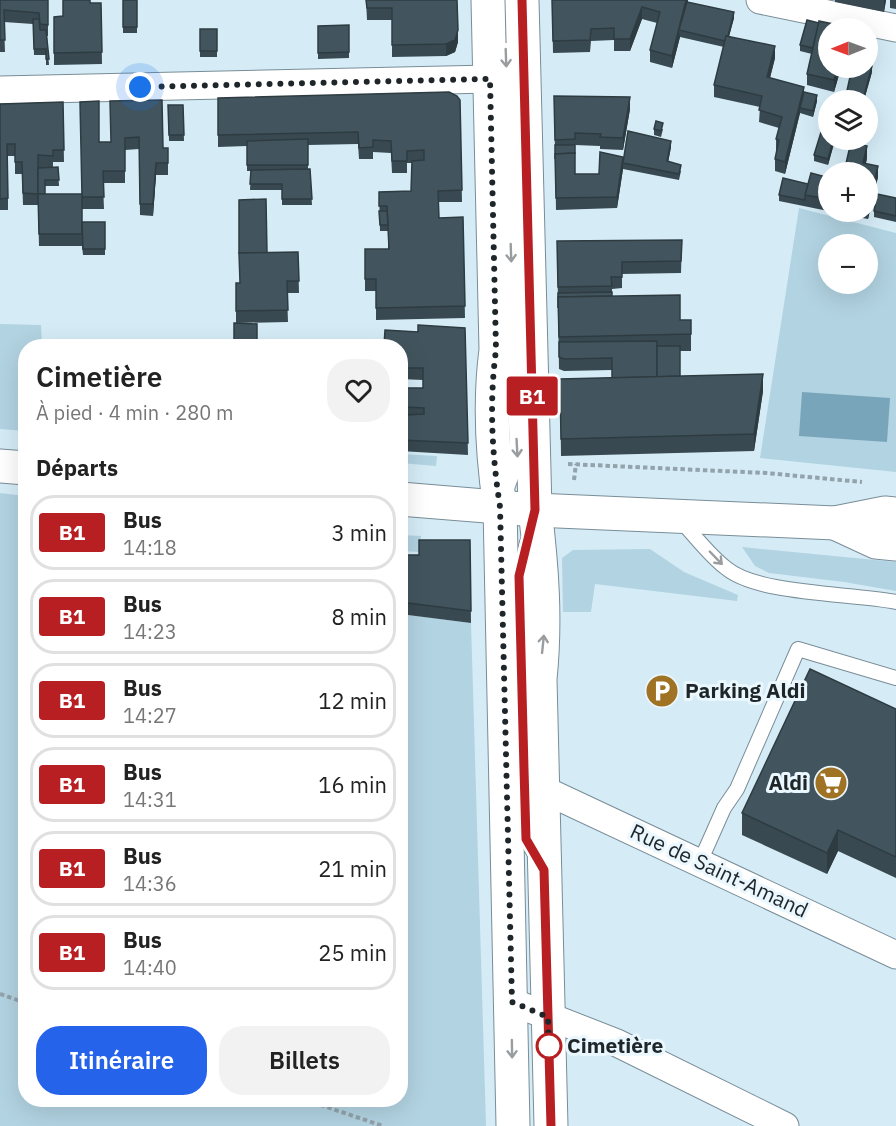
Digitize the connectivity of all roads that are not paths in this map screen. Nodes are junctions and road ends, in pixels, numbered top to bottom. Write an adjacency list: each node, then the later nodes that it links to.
1 (488, 0): 6 (main road)
2 (522, 0): 12 (main road)
3 (760, 0): 4 (street)
4 (896, 28)
5 (505, 35): 11 (lane, one-way to 11)
6 (490, 79): 7 (street); 11 (main road)
7 (0, 90)
8 (0, 466): 9 (main road)
9 (18, 467)
10 (408, 500): 11 (main road)
11 (500, 507): 12 (main road); 23 (main road)
12 (535, 510): 14 (main road); 19 (main road, one-way to 12); 21 (lane)
13 (896, 514): 15 (main road)
14 (676, 515): 15 (main road); 17 (lane, one-way to 17)
15 (836, 523): 16 (main road)
16 (896, 544)
17 (893, 605)
18 (896, 678): 20 (lane)
19 (542, 789): 20 (street, Rue de Saint-Amand); 21 (main road)
20 (700, 862): 22 (street, Rue de Saint-Amand)
21 (544, 870): 24 (main road)
22 (896, 955)
23 (512, 1002): 24 (street); 25 (main road, one-way to 25)
24 (548, 1017): 26 (main road); 27 (street)
25 (513, 1126)
26 (551, 1126)
27 (785, 1126)

